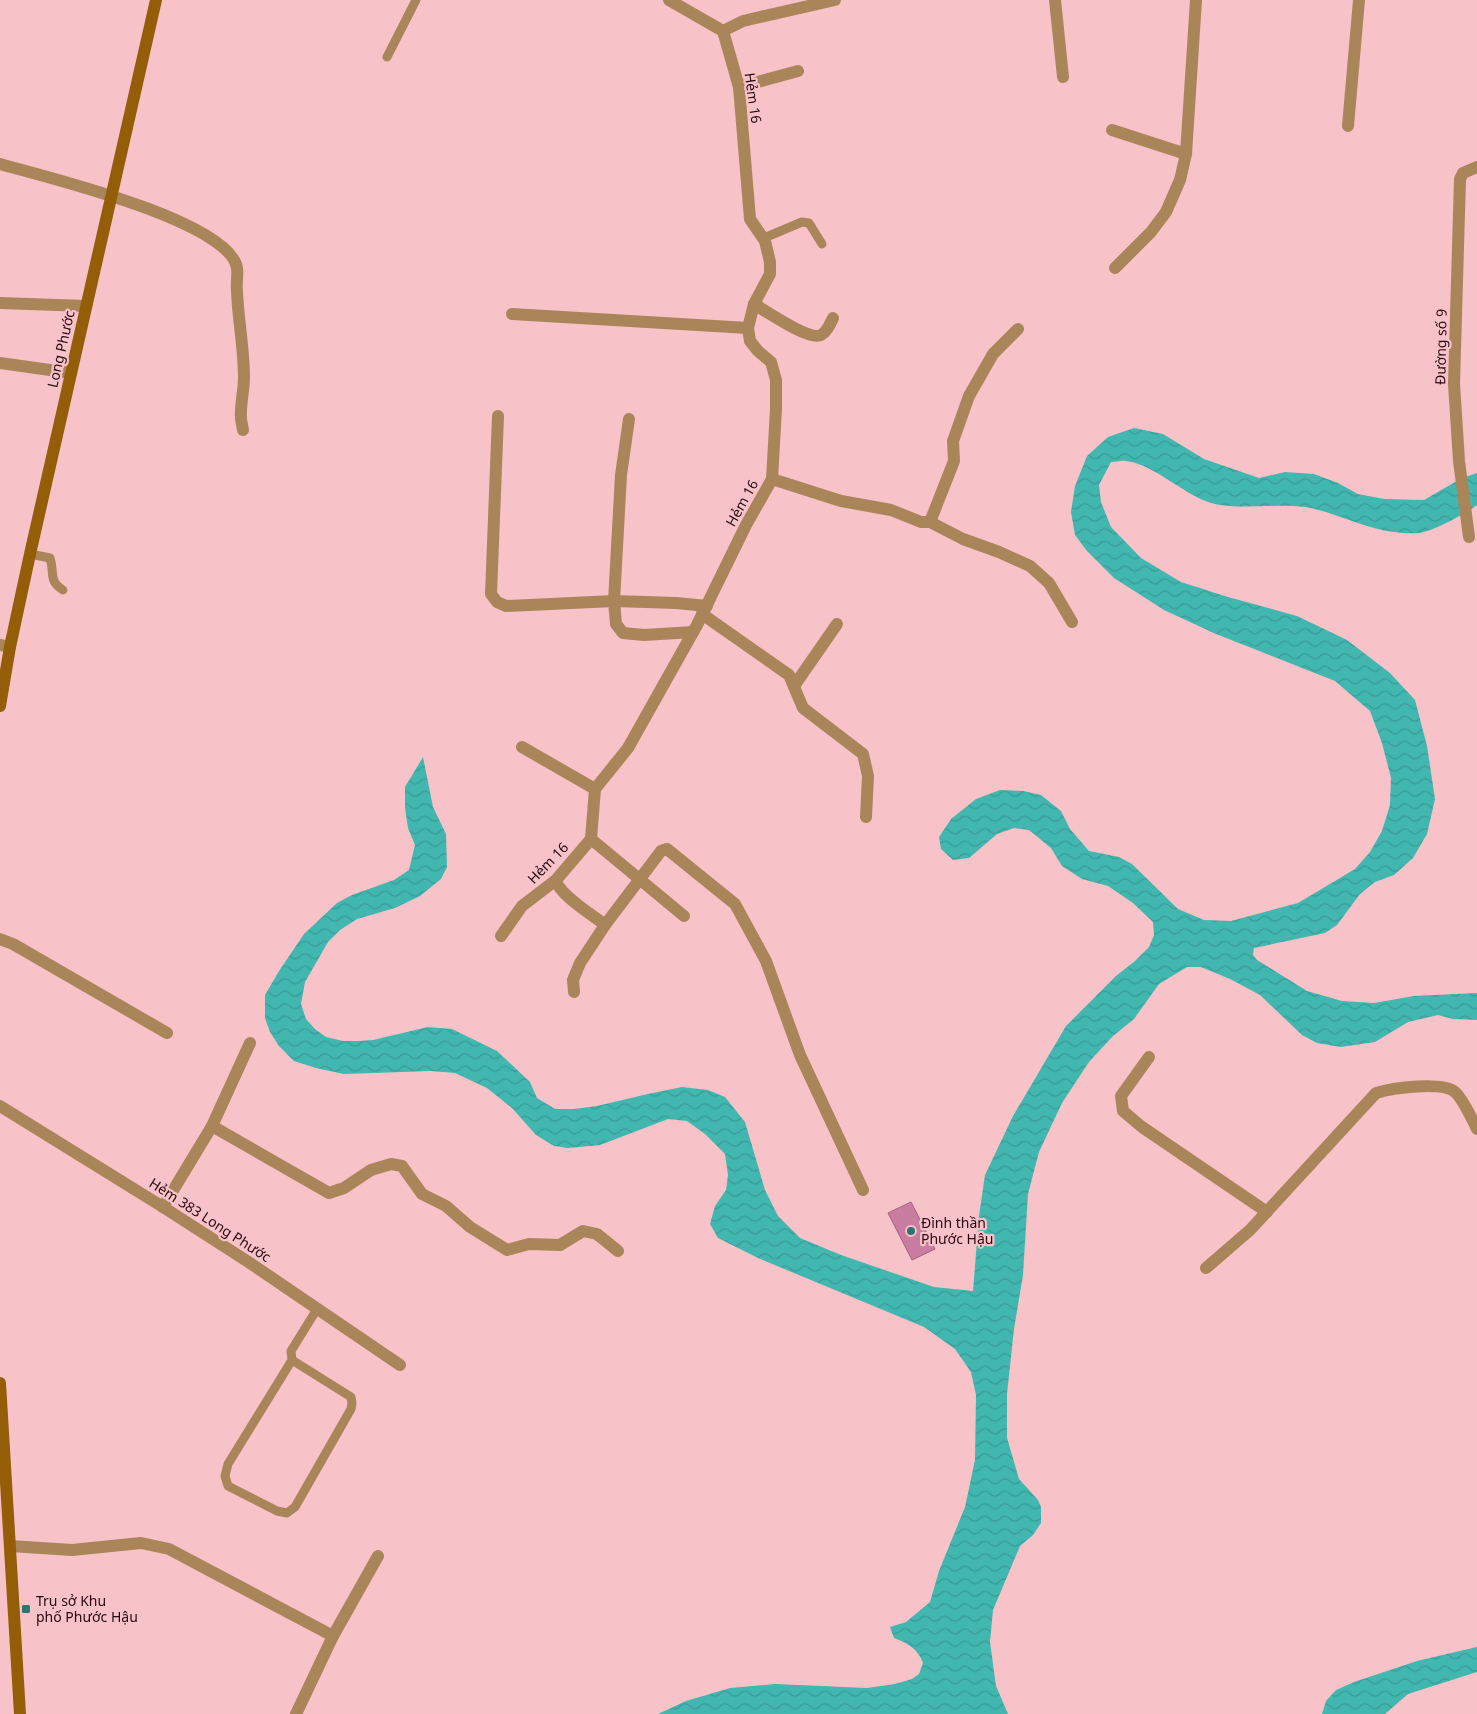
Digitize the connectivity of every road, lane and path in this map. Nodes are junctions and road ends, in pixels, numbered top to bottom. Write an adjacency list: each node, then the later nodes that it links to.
1 (156, 0): 18 (street, Long Phước)
2 (416, 0): 9 (lane)
3 (669, 0): 8 (street)
4 (835, 0): 8 (street)
5 (1054, 0): 11 (street)
6 (1196, 0): 15 (street)
7 (1359, 0): 13 (street)
8 (724, 30): 12 (street, Hẻm 16)
9 (387, 57)
10 (798, 71): 12 (street)
11 (1063, 77)
12 (740, 87): 19 (street, Hẻm 16)
13 (1348, 126)
14 (1112, 130): 15 (street)
15 (1186, 154): 21 (street)
16 (0, 164): 18 (street)
17 (1477, 167): 36 (street, Đường số 9)
18 (112, 196): 24 (street, Long Phước); 33 (street)
19 (764, 238): 20 (lane); 23 (street, Hẻm 16)
20 (822, 244)
21 (1115, 268)
22 (0, 303): 24 (street)
23 (754, 304): 26 (street); 27 (street, Hẻm 16)
24 (86, 306): 30 (street, Long Phước)
25 (512, 314): 27 (street)
26 (833, 318)
27 (748, 328): 34 (street, Hẻm 16)
28 (1018, 329): 35 (street)
29 (0, 363): 30 (street)
30 (71, 373): 37 (street, Long Phước)
31 (498, 416): 39 (street)
32 (629, 419): 39 (street)
33 (243, 430)
34 (772, 478): 35 (street); 40 (street, Hẻm 16)
35 (930, 522): 41 (street)
36 (1469, 537)
37 (30, 554): 38 (lane); 44 (street, Long Phước)
38 (64, 590)
39 (614, 600): 40 (street); 43 (street)
40 (704, 610): 43 (street, Hẻm 16); 45 (street)
41 (1072, 622)
42 (836, 624): 45 (street)
43 (693, 632): 48 (street, Hẻm 16)
44 (5, 646): 46 (street, Long Phước)
45 (794, 686): 49 (street)
46 (0, 706)
47 (522, 747): 48 (street)
48 (595, 789): 50 (street)
49 (866, 816)
50 (591, 838): 51 (street); 52 (street, Hẻm 16)
51 (640, 879): 53 (street); 54 (street); 64 (street)
52 (556, 880): 54 (street); 55 (street, Hẻm 16)
53 (684, 916)
54 (605, 925): 57 (street)
55 (500, 936)
56 (0, 939): 58 (street)
57 (574, 992)
58 (167, 1033)
59 (250, 1043): 62 (street)
60 (1149, 1057): 66 (street)
61 (0, 1106): 65 (street, Hẻm 383 Long Phước)
62 (212, 1126): 65 (street); 67 (street)
63 (1477, 1129): 66 (street)
64 (863, 1190)
65 (163, 1207): 69 (street, Hẻm 383 Long Phước)
66 (1266, 1212): 68 (street)
67 (618, 1251)
68 (1206, 1268)
69 (317, 1309): 70 (lane); 71 (street, Hẻm 383 Long Phước)
70 (292, 1360): 70 (lane)
71 (400, 1365)
72 (0, 1383): 73 (street)
73 (1, 1435): 74 (street)
74 (2, 1458): 75 (street)
75 (10, 1546): 77 (street); 78 (street)
76 (378, 1556): 77 (street)
77 (333, 1636): 79 (street)
78 (20, 1714)
79 (296, 1714)

